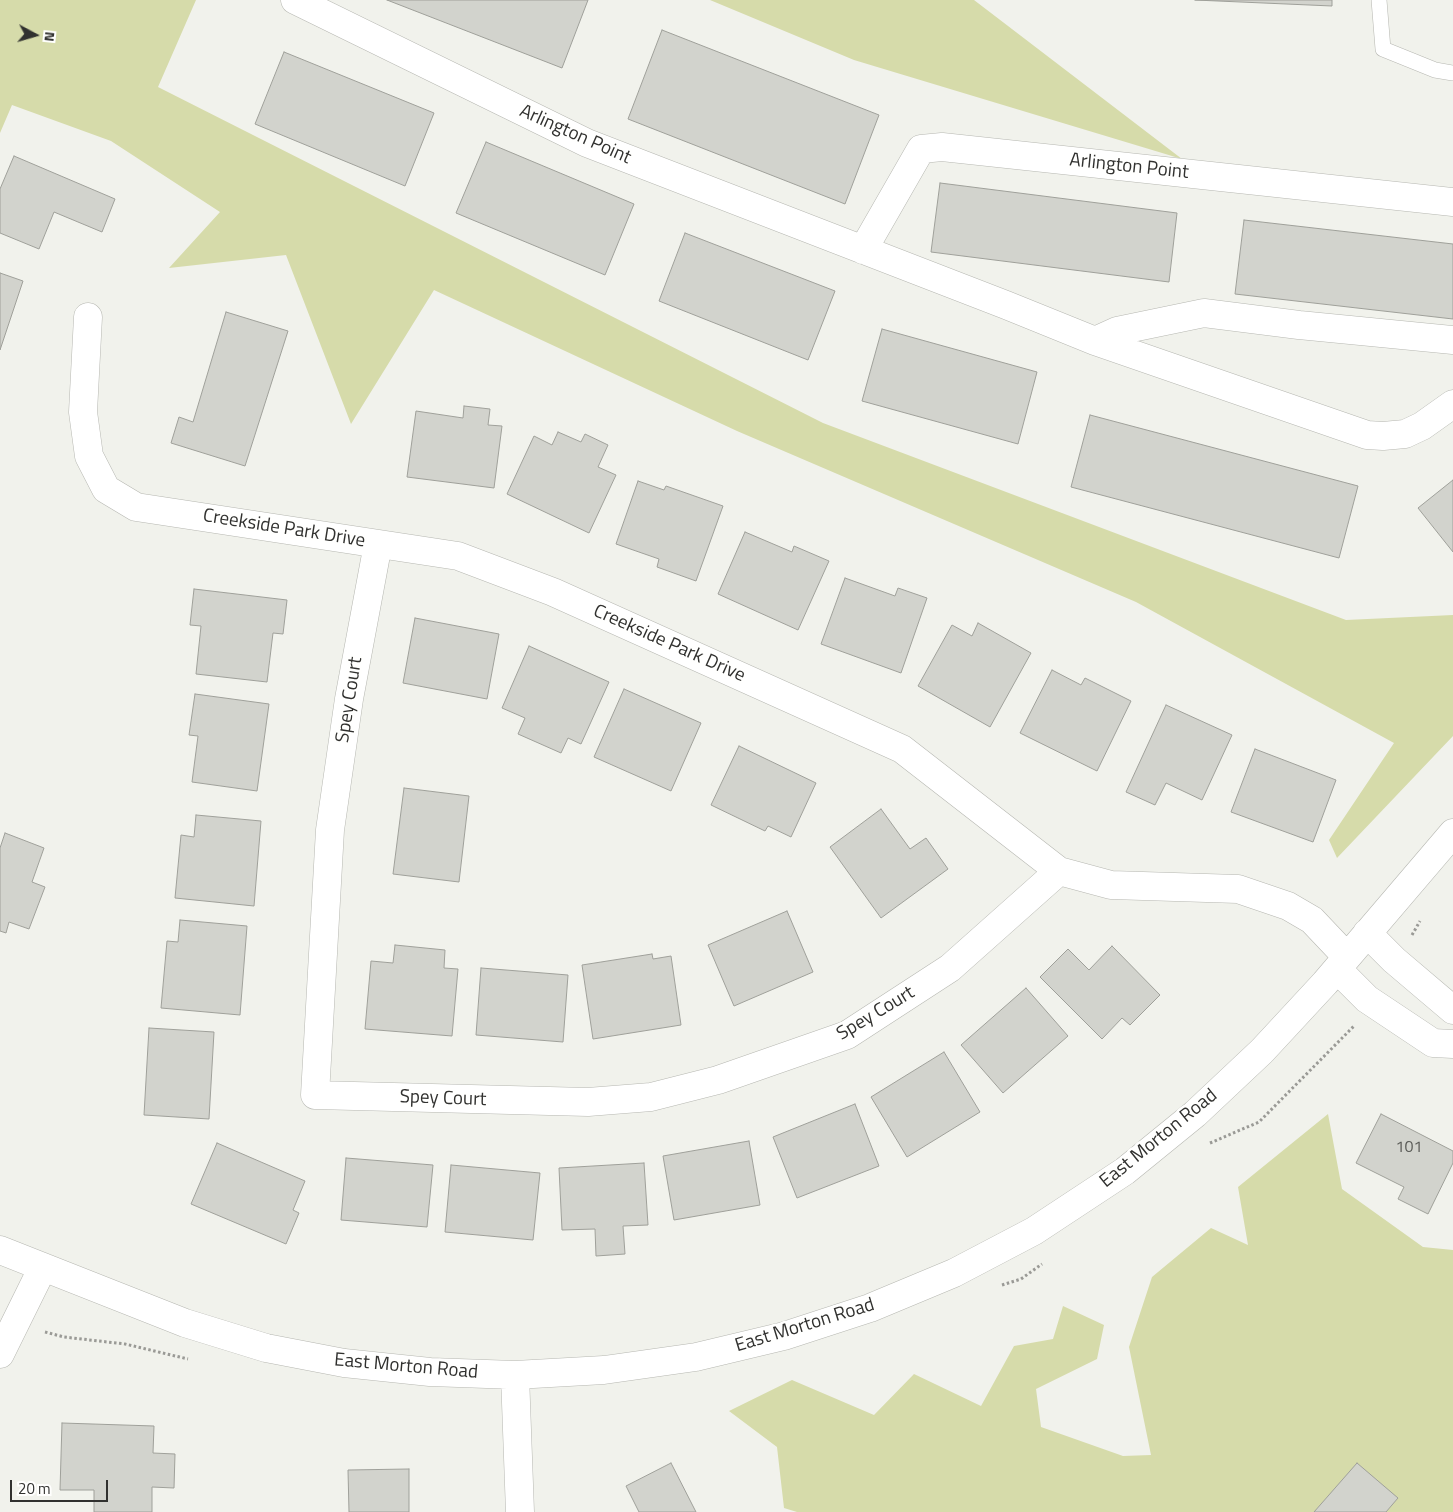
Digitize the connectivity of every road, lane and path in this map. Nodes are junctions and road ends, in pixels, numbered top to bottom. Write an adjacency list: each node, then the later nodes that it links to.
1 (295, 0): 5 (street, Arlington Point)
2 (1379, 0): 3 (lane)
3 (1453, 73)
4 (1453, 202): 5 (street, Arlington Point)
5 (863, 250): 8 (street, Arlington Point)
6 (88, 317): 10 (street, Creekside Park Drive)
7 (1453, 340): 8 (street)
8 (1094, 341): 9 (street, Arlington Point)
9 (1453, 404)
10 (378, 544): 12 (street, Creekside Park Drive); 12 (street, Spey Court)
11 (1453, 833): 14 (street, East Morton Road)
12 (1060, 871): 15 (street, Creekside Park Drive)
13 (1422, 919): 16 (path)
14 (1367, 934): 15 (street, East Morton Road); 16 (street)
15 (1342, 963): 17 (street, Creekside Park Drive); 28 (street, East Morton Road)
16 (1399, 964): 18 (street)
17 (1376, 1004): 19 (street, Creekside Park Drive); 20 (path)
18 (1453, 1010)
19 (1453, 1044)
20 (1209, 1144)
21 (0, 1250): 23 (street, East Morton Road)
22 (1043, 1263): 24 (path)
23 (42, 1267): 25 (street); 28 (street, East Morton Road)
24 (998, 1286)
25 (15, 1324): 26 (street); 27 (path)
26 (0, 1354)
27 (189, 1359)
28 (515, 1375): 29 (street)
29 (520, 1512)

